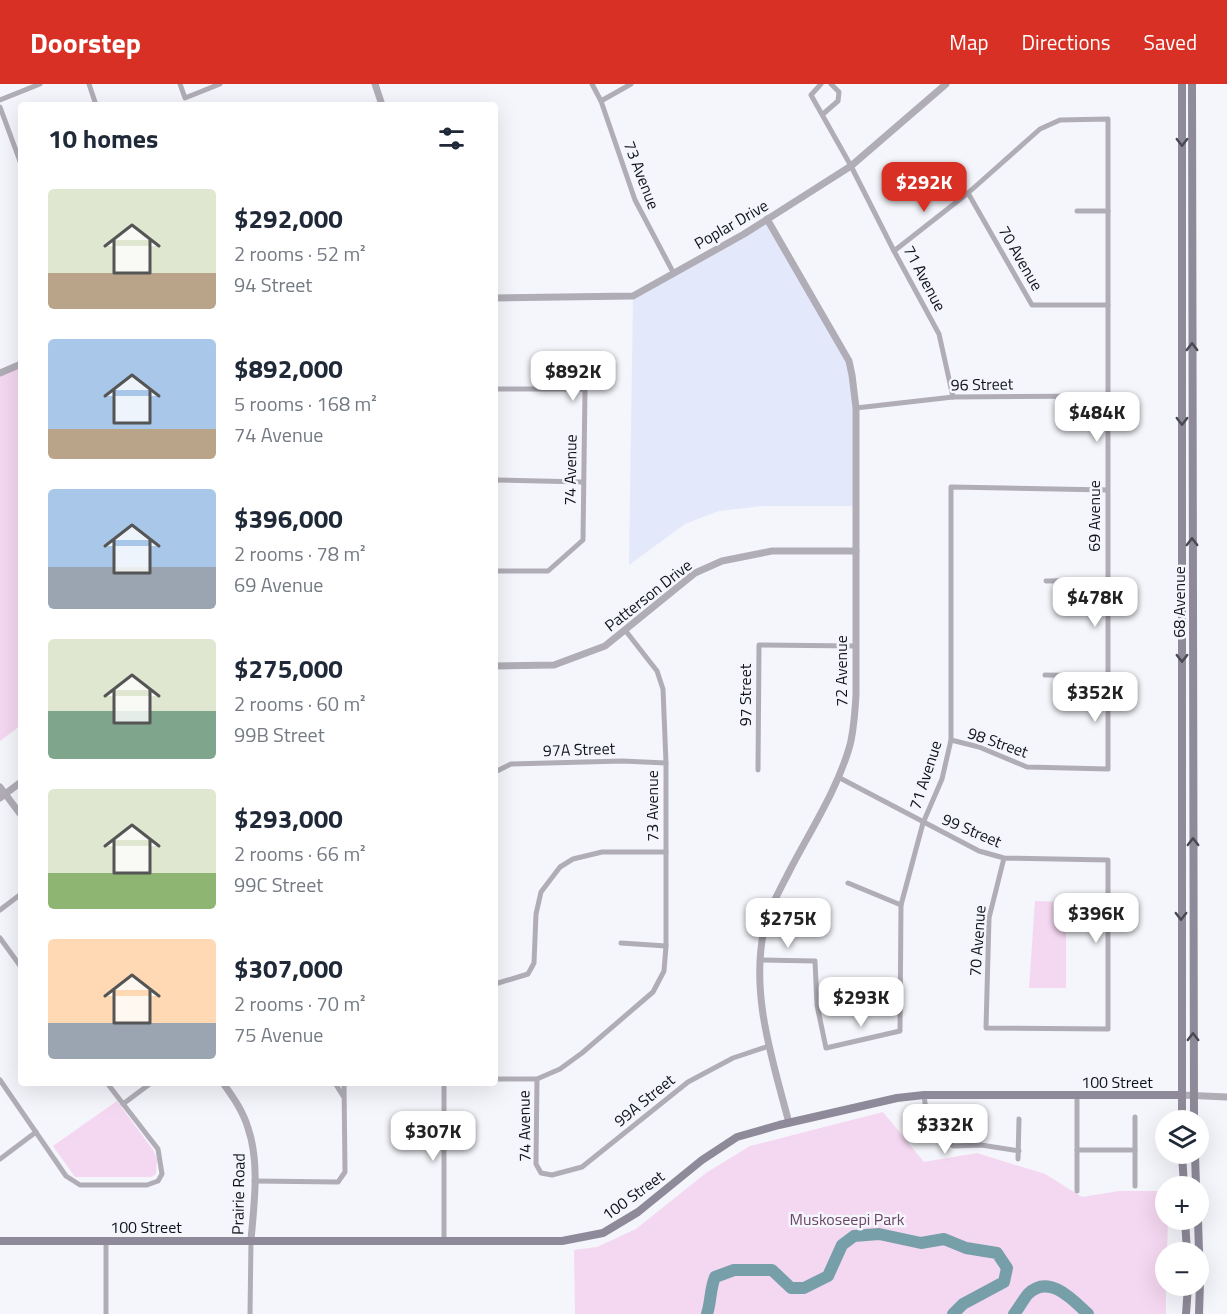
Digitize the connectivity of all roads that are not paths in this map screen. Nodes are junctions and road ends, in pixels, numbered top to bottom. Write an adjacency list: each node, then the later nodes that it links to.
1 (40, 84): 13 (street)
2 (89, 84): 15 (street)
3 (180, 84): 4 (street)
4 (220, 84)
5 (375, 84): 16 (street)
6 (592, 84): 14 (street, 73 Avenue)
7 (631, 84): 14 (street)
8 (821, 84): 18 (street, 71 Avenue)
9 (831, 84): 18 (street)
10 (946, 84): 20 (street, Poplar Drive)
11 (1182, 84): 83 (main road, 68 Avenue, one-way to 83)
12 (1192, 84): 84 (main road, 68 Avenue, one-way to 12)
13 (0, 100)
14 (601, 101): 26 (street, 73 Avenue)
15 (95, 102)
16 (381, 102)
17 (0, 107): 19 (street)
18 (823, 114): 20 (street, 71 Avenue)
19 (18, 156)
20 (851, 166): 24 (street, Poplar Drive); 25 (street, 71 Avenue)
21 (968, 193): 22 (street, 69 Avenue); 25 (street); 28 (street, 70 Avenue)
22 (1108, 211): 23 (street); 28 (street, 69 Avenue)
23 (1077, 212)
24 (767, 219): 26 (street, Poplar Drive); 34 (street, 72 Avenue)
25 (894, 251): 33 (street, 71 Avenue)
26 (674, 272): 27 (street, Poplar Drive)
27 (498, 298)
28 (1108, 305): 32 (street, 69 Avenue)
29 (18, 365): 30 (street)
30 (0, 373)
31 (498, 388): 36 (street, 74 Avenue)
32 (1109, 396): 33 (street, 96 Street); 37 (street, 69 Avenue)
33 (953, 397): 34 (street, 96 Street)
34 (856, 408): 38 (street, 72 Avenue)
35 (498, 480): 36 (street)
36 (583, 482): 39 (street, 74 Avenue)
37 (1107, 490): 40 (street, 69 Avenue); 47 (street, 71 Avenue)
38 (856, 550): 42 (street, Patterson Drive); 43 (street, 72 Avenue)
39 (498, 571)
40 (1107, 580): 41 (street); 46 (street, 69 Avenue)
41 (1046, 581)
42 (625, 630): 44 (street, Patterson Drive); 48 (street, 73 Avenue)
43 (855, 646): 51 (street, 97 Street); 52 (street, 72 Avenue)
44 (498, 666)
45 (1045, 675): 46 (street)
46 (1106, 676): 49 (street, 69 Avenue)
47 (951, 741): 49 (street, 98 Street); 57 (street, 71 Avenue)
48 (666, 763): 50 (street, 97A Street); 58 (street, 73 Avenue)
49 (1108, 769)
50 (498, 770)
51 (758, 770)
52 (838, 777): 57 (street, 99 Street); 67 (street, 72 Avenue)
53 (18, 784): 55 (street)
54 (0, 787): 55 (street)
55 (3, 796): 56 (street)
56 (18, 812)
57 (923, 823): 59 (street, 99 Street); 62 (street, 71 Avenue)
58 (666, 852): 66 (street, 73 Avenue); 69 (street)
59 (1004, 858): 70 (street, 99 Street); 70 (street, 70 Avenue)
60 (848, 883): 62 (street)
61 (18, 896): 63 (street)
62 (901, 905): 67 (street, 71 Avenue)
63 (0, 910)
64 (0, 939): 68 (street)
65 (621, 943): 66 (street)
66 (666, 946): 73 (street, 73 Avenue)
67 (761, 960): 71 (street, 72 Avenue)
68 (18, 963)
69 (498, 983)
70 (1108, 1029)
71 (769, 1046): 92 (street, 72 Avenue); 99 (street, 99A Street)
72 (498, 1079): 73 (street)
73 (537, 1079): 99 (street, 74 Avenue)
74 (0, 1080): 93 (street)
75 (109, 1086): 87 (street)
76 (147, 1086): 87 (street)
77 (225, 1086): 100 (street, Prairie Road)
78 (337, 1086): 85 (street)
79 (344, 1086): 85 (street)
80 (444, 1086): 107 (street)
81 (924, 1095): 82 (main road, 100 Street); 92 (main road, 100 Street); 96 (street)
82 (1077, 1095): 83 (main road, 100 Street); 94 (street)
83 (1181, 1095): 84 (street, 100 Street); 88 (main road, 68 Avenue)
84 (1193, 1095): 86 (street, 100 Street); 89 (main road, 68 Avenue)
85 (344, 1097): 100 (street)
86 (1227, 1097)
87 (123, 1104): 93 (street)
88 (1182, 1110)
89 (1194, 1110)
90 (1135, 1117): 95 (street)
91 (1019, 1119): 96 (street)
92 (789, 1123): 107 (main road, 100 Street)
93 (36, 1132): 97 (street)
94 (1077, 1150): 95 (street); 102 (street)
95 (1135, 1150): 101 (street)
96 (1018, 1151): 98 (street)
97 (0, 1159)
98 (1018, 1159)
99 (541, 1173)
100 (254, 1181): 104 (street, Prairie Road)
101 (1135, 1186)
102 (1077, 1191)
103 (1198, 1230): 112 (main road)
104 (251, 1240): 106 (main road, 100 Street); 107 (main road, 100 Street); 110 (street, Prairie Road)
105 (0, 1241): 106 (main road, 100 Street)
106 (106, 1241): 109 (street)
107 (444, 1241)
108 (1187, 1296): 111 (main road)
109 (106, 1314)
110 (250, 1314)
111 (1186, 1314)
112 (1199, 1314)

